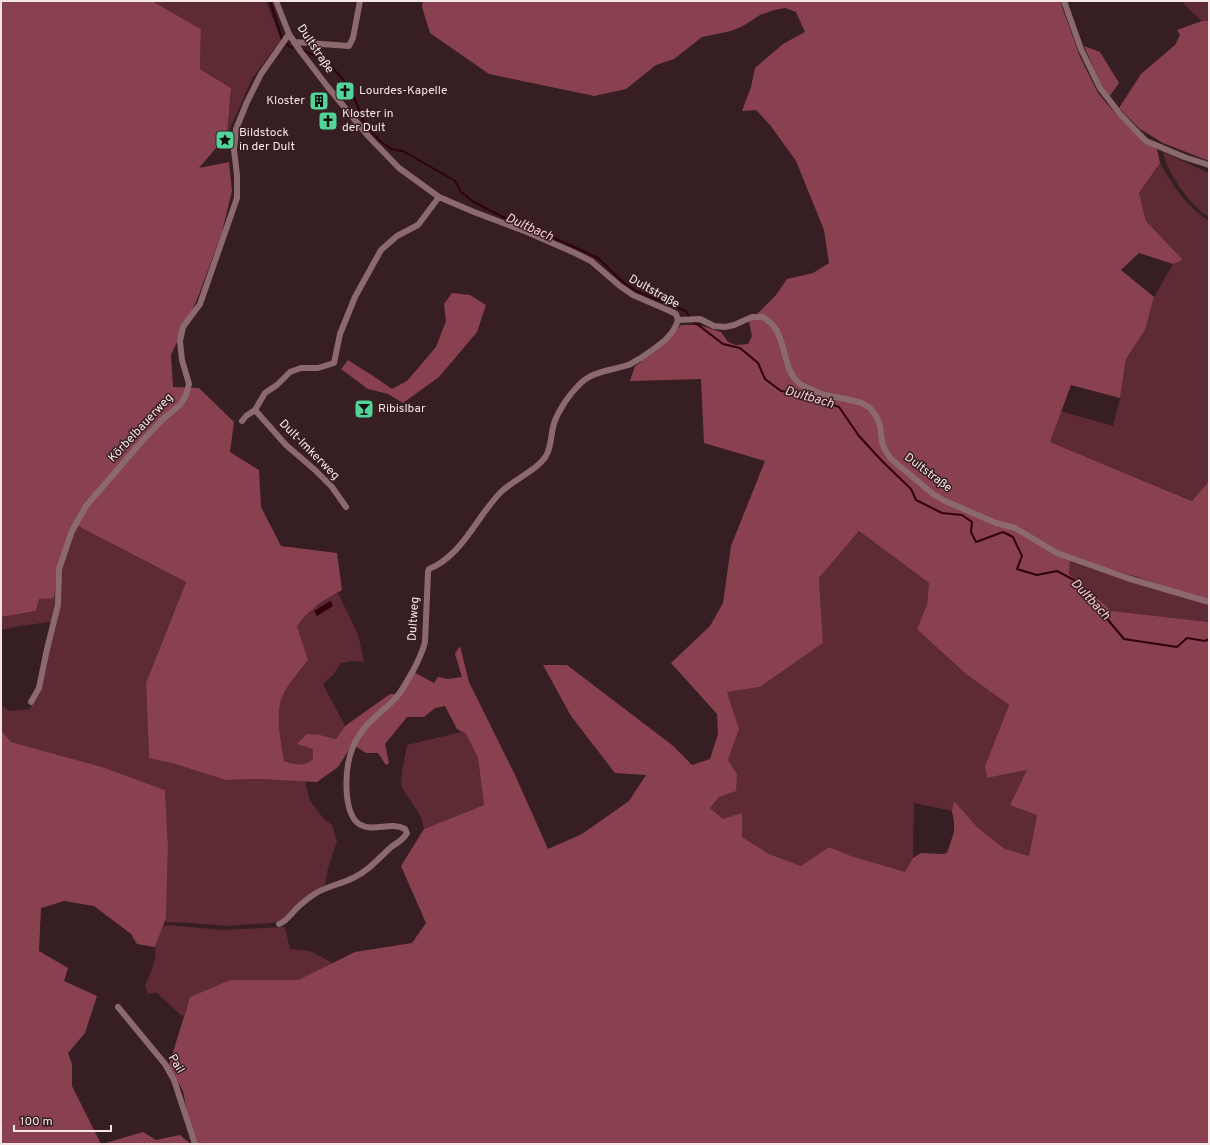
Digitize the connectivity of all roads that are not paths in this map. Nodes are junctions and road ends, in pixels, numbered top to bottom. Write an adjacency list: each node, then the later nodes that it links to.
1 (276, 1): 4 (street, Dultstraße)
2 (360, 1): 5 (street)
3 (1064, 1): 6 (street)
4 (289, 34): 5 (street, Dultstraße); 13 (street, Körbelbauerweg)
5 (294, 42): 7 (street, Dultstraße)
6 (1209, 165)
7 (439, 197): 8 (street, Dultstraße); 9 (street)
8 (678, 320): 12 (street, Dultstraße); 14 (street, Dultweg)
9 (255, 410): 10 (street); 11 (street, Dult-Imkerweg)
10 (242, 421)
11 (346, 506)
12 (1209, 602)
13 (31, 702)
14 (279, 924)
15 (118, 1007): 16 (street, Pail)
16 (195, 1144)

